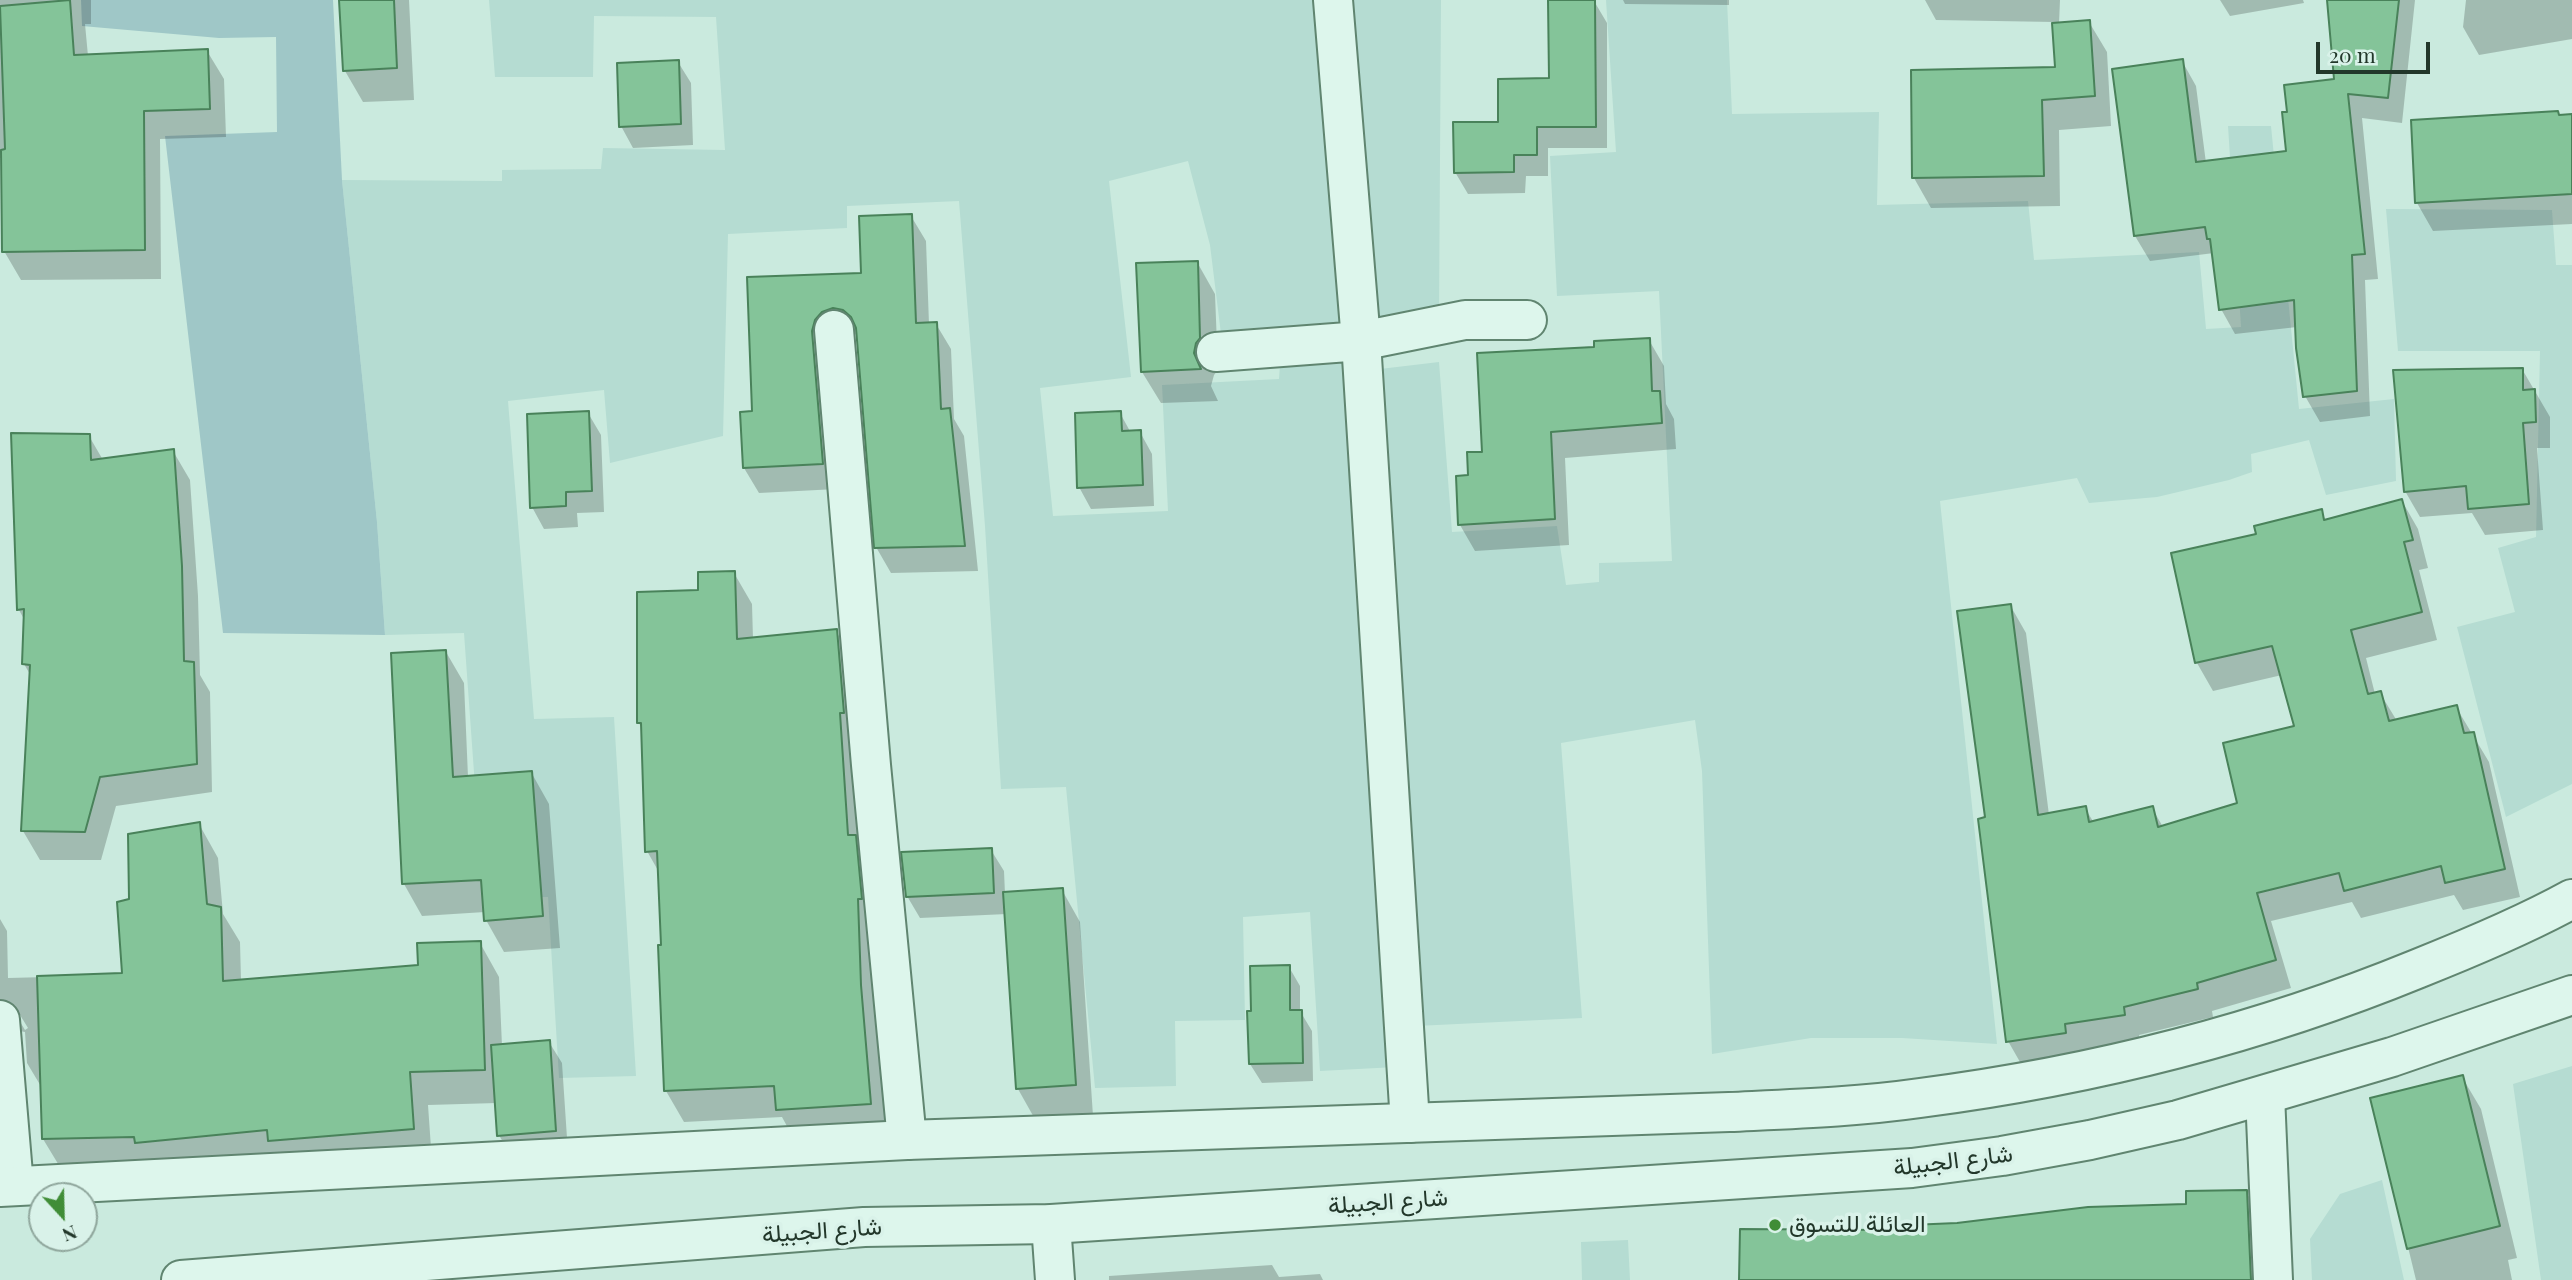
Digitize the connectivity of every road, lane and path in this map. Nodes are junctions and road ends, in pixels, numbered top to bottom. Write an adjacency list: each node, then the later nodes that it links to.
1 (1333, 0): 4 (street)
2 (1527, 320): 4 (street)
3 (834, 330): 11 (street)
4 (1361, 341): 5 (street); 10 (street)
5 (1216, 352)
6 (2572, 899): 10 (street)
7 (2572, 995): 9 (street, شارع الجبيلة)
8 (0, 1020): 12 (street)
9 (2265, 1095): 13 (street, شارع الجبيلة); 16 (street)
10 (1410, 1123): 11 (street)
11 (907, 1140): 12 (street)
12 (7, 1187)
13 (1051, 1224): 14 (street, شارع الجبيلة); 15 (street)
14 (181, 1280)
15 (1055, 1280)
16 (2273, 1280)

